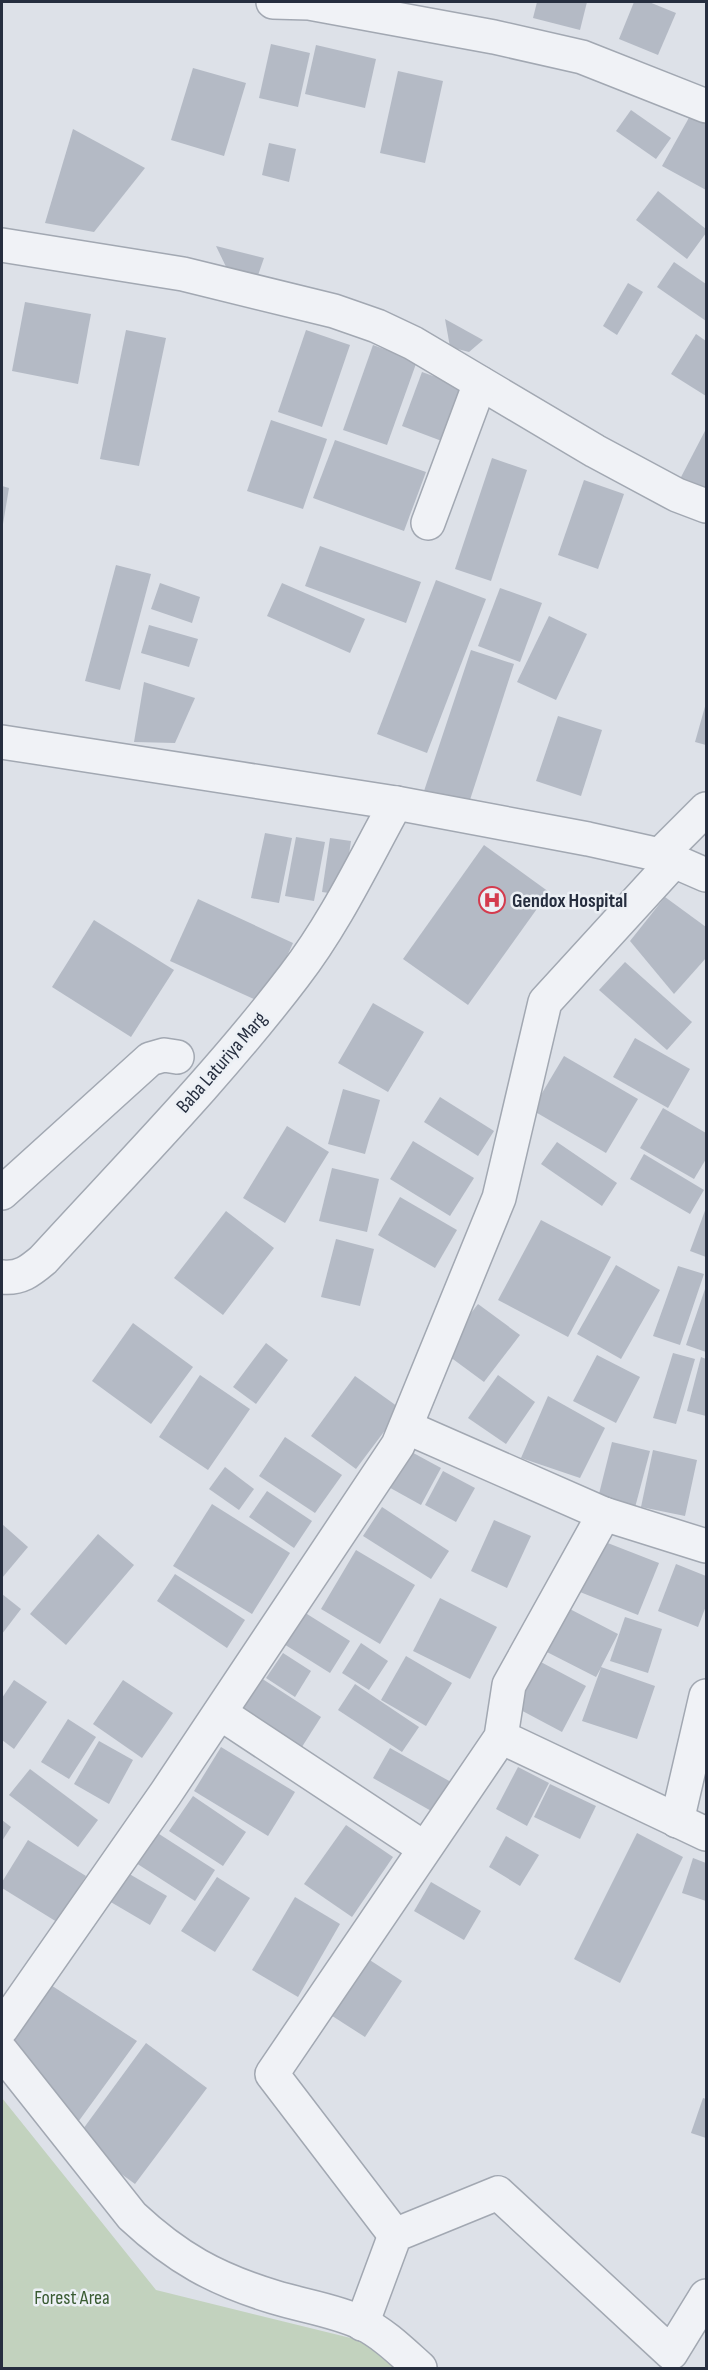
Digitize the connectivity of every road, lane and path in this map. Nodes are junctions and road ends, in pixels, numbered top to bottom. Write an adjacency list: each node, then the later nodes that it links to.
1 (273, 2): 2 (street)
2 (706, 106)
3 (2, 245): 4 (street)
4 (480, 383): 5 (street); 6 (street)
5 (706, 506)
6 (428, 524)
7 (2, 742): 8 (street)
8 (396, 803): 11 (street); 15 (street, Baba Laturiya Marg)
9 (706, 809): 11 (street)
10 (706, 848): 11 (street)
11 (667, 858): 12 (street); 16 (street)
12 (706, 875)
13 (177, 1057): 14 (street)
14 (2, 1193)
15 (5, 1282)
16 (406, 1427): 17 (street); 20 (street)
17 (604, 1514): 18 (street); 21 (street)
18 (706, 1546)
19 (706, 1696): 22 (street)
20 (220, 1713): 24 (street); 25 (street)
21 (501, 1737): 22 (street); 24 (street)
22 (677, 1821): 23 (street)
23 (706, 1834)
24 (424, 1848): 27 (street)
25 (2, 2028)
26 (2, 2052): 29 (street)
27 (395, 2235): 28 (street); 29 (street)
28 (706, 2296)
29 (362, 2324): 30 (street)
30 (420, 2368)

